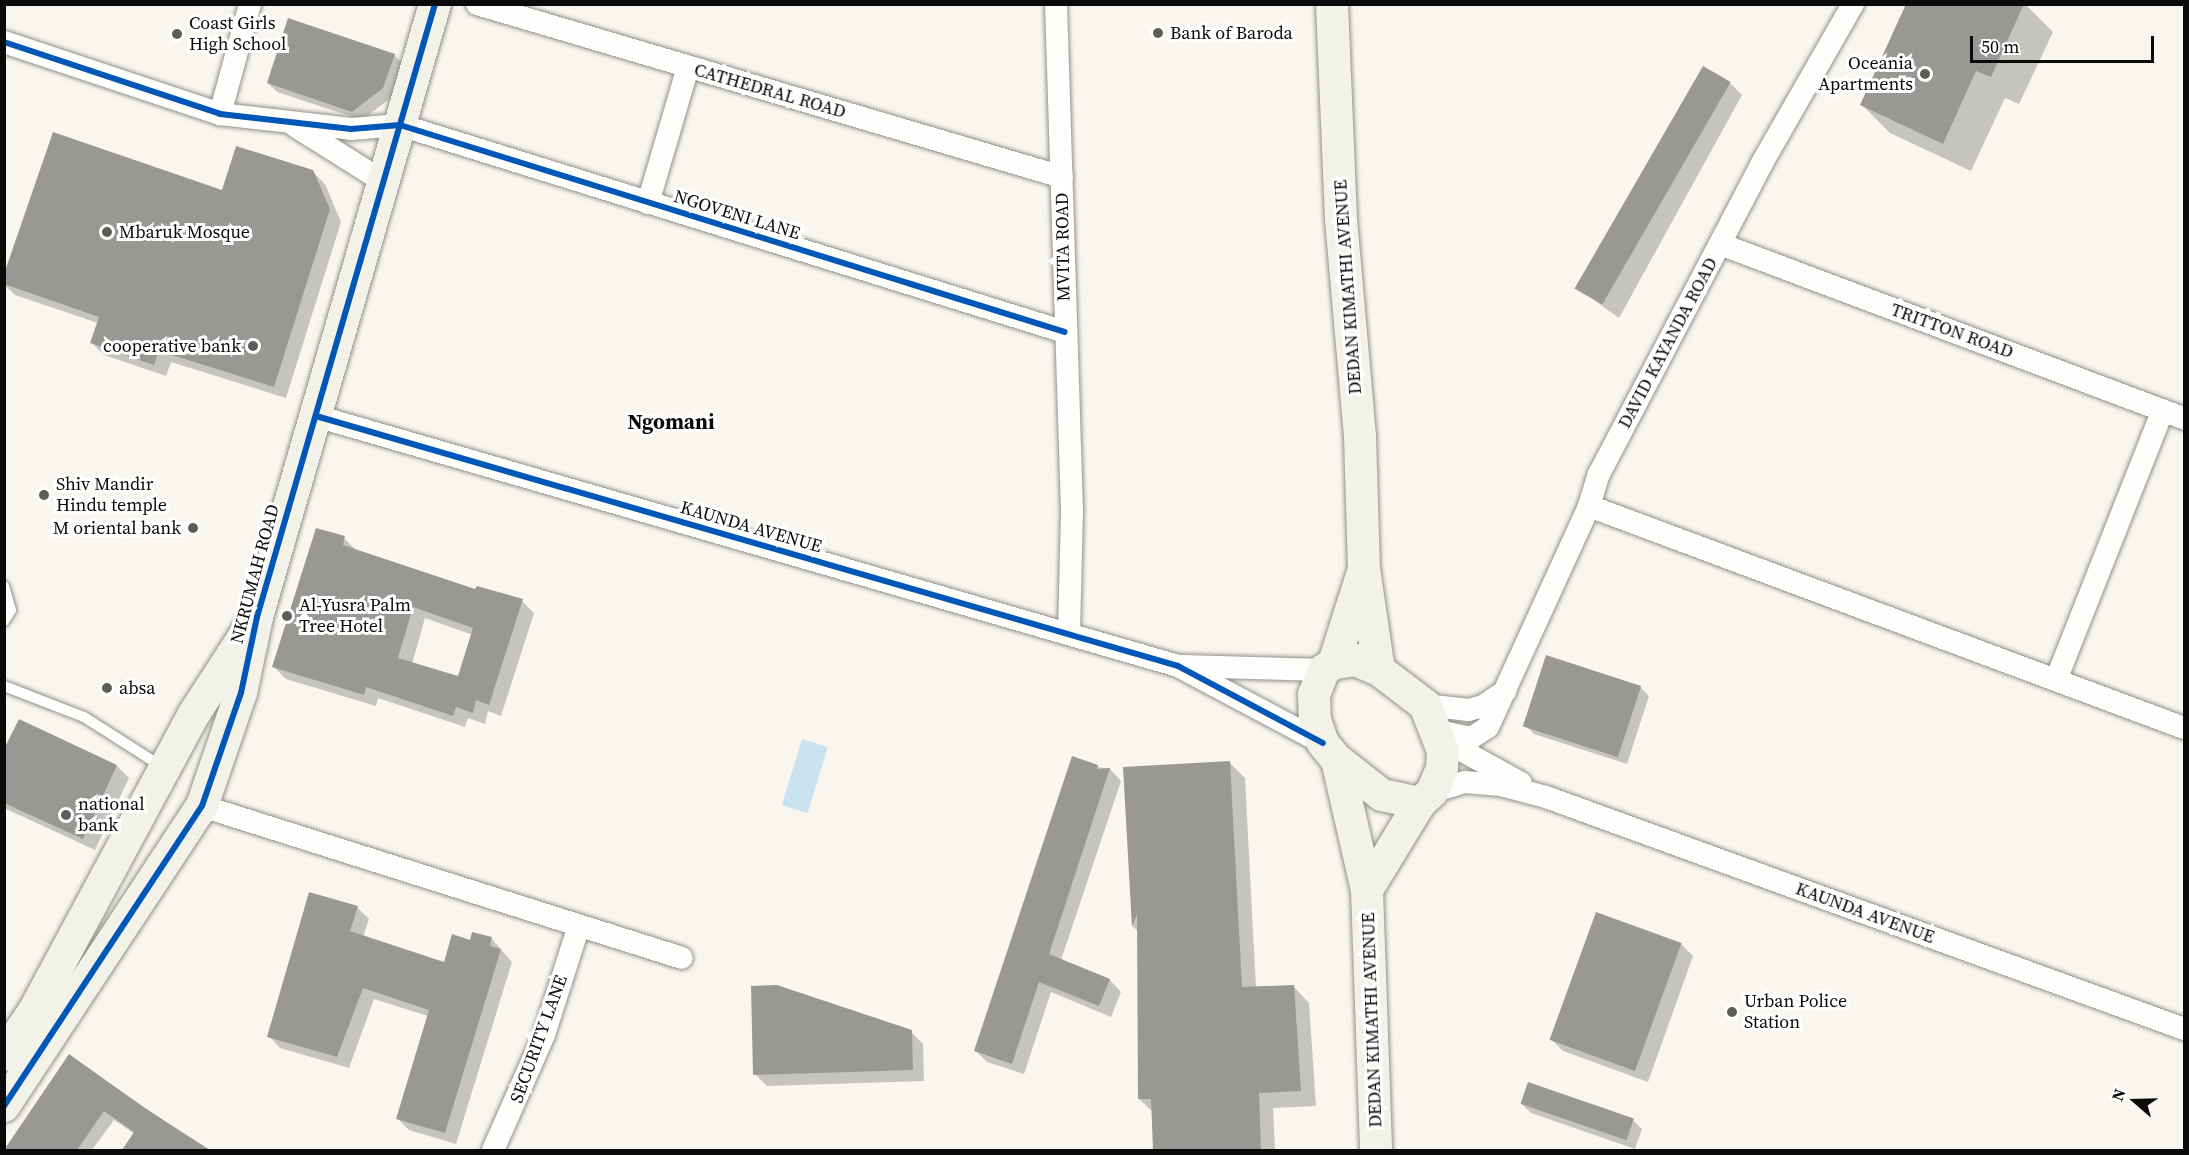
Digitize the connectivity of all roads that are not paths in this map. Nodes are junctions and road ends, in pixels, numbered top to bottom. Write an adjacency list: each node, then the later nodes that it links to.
1 (250, 4): 9 (street)
2 (435, 4): 11 (street, NKRUMAH ROAD)
3 (477, 4): 8 (street, CATHEDRAL ROAD)
4 (1056, 4): 12 (street, MVITA ROAD)
5 (1332, 4): 20 (street, DEDAN KIMATHI AVENUE)
6 (1853, 4): 15 (street, DAVID KAYANDA ROAD)
7 (4, 42): 9 (street)
8 (688, 67): 12 (street, CATHEDRAL ROAD); 14 (street)
9 (219, 114): 10 (street)
10 (294, 125): 11 (street); 13 (street)
11 (400, 125): 13 (street, NKRUMAH ROAD); 14 (street, NGOVENI LANE)
12 (1062, 177): 16 (street, MVITA ROAD)
13 (384, 182): 18 (street, NKRUMAH ROAD)
14 (648, 203): 16 (street, NGOVENI LANE)
15 (1720, 244): 17 (street, TRITTON ROAD); 19 (street, DAVID KAYANDA ROAD)
16 (1065, 332): 24 (street, MVITA ROAD)
17 (2174, 414): 28 (street)
18 (316, 416): 22 (street, NKRUMAH ROAD); 24 (street, KAUNDA AVENUE)
19 (1589, 506): 28 (street); 30 (street, DAVID KAYANDA ROAD)
20 (1364, 569): 26 (street, DEDAN KIMATHI AVENUE); 27 (street, DEDAN KIMATHI AVENUE)
21 (4, 586): 23 (lane)
22 (257, 617): 33 (street, NKRUMAH ROAD); 36 (street, NKRUMAH ROAD)
23 (4, 621)
24 (1069, 634): 25 (street, KAUNDA AVENUE)
25 (1178, 666): 26 (street); 32 (street)
26 (1329, 667): 27 (street); 32 (street)
27 (1379, 670): 30 (street)
28 (2056, 680): 31 (street)
29 (4, 686): 33 (lane)
30 (1435, 725): 34 (street); 35 (street)
31 (2184, 728)
32 (1330, 752): 34 (street); 39 (street, DEDAN KIMATHI AVENUE)
33 (164, 768): 37 (street, NKRUMAH ROAD)
34 (1426, 797): 35 (street); 39 (street)
35 (1546, 797): 42 (street, KAUNDA AVENUE)
36 (202, 806): 38 (street, NKRUMAH ROAD); 40 (street)
37 (131, 829): 38 (street); 43 (street, NKRUMAH ROAD)
38 (172, 852): 44 (street, NKRUMAH ROAD)
39 (1367, 890): 46 (street, DEDAN KIMATHI AVENUE)
40 (579, 925): 41 (street); 45 (street, SECURITY LANE)
41 (682, 958)
42 (2184, 1029)
43 (4, 1054)
44 (4, 1106)
45 (493, 1150)
46 (1376, 1150)

